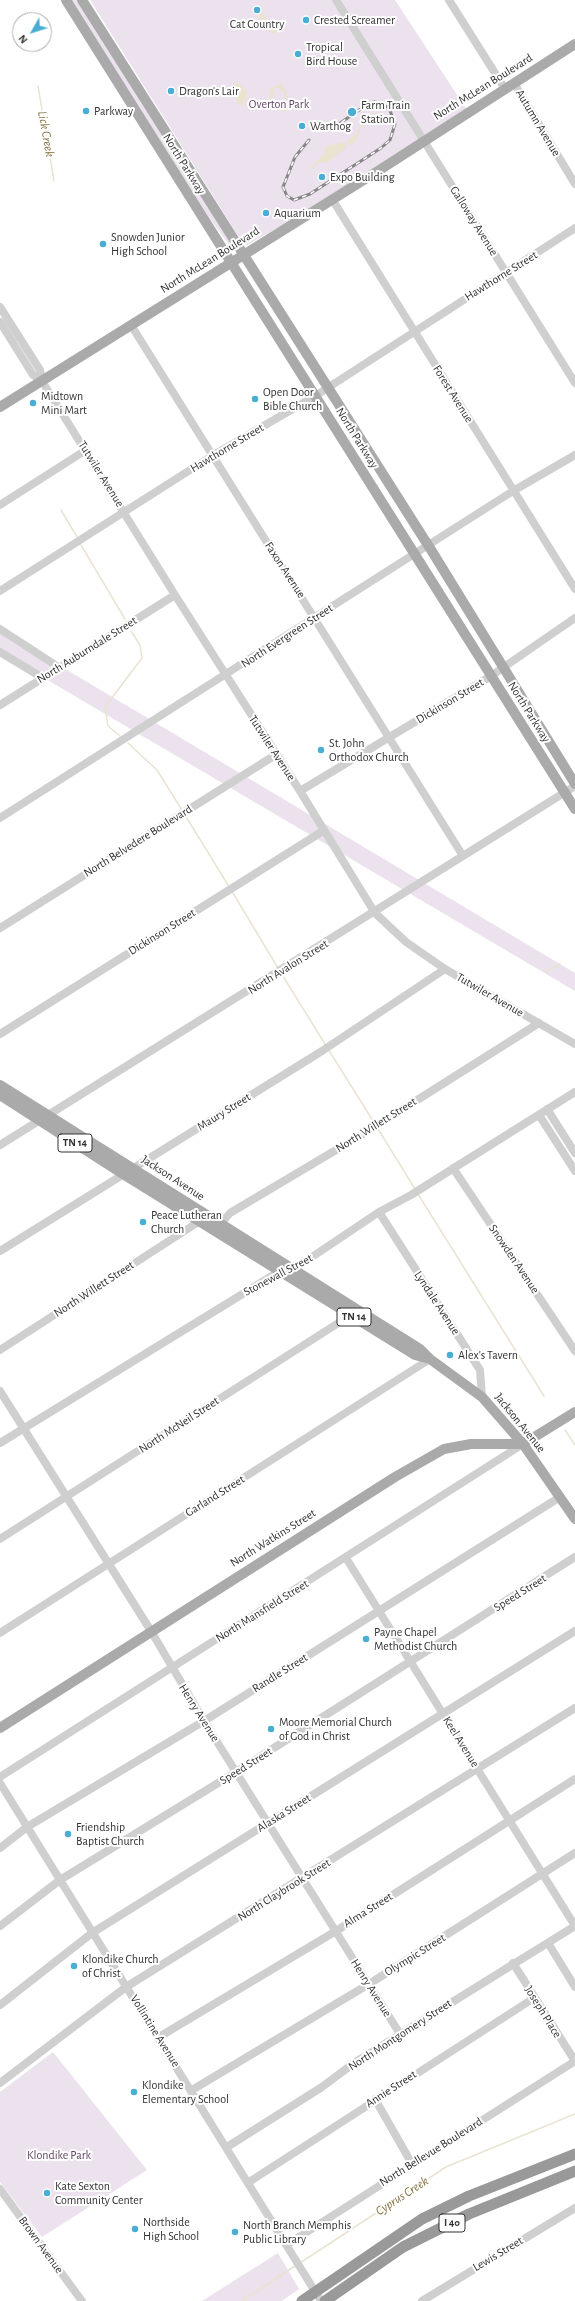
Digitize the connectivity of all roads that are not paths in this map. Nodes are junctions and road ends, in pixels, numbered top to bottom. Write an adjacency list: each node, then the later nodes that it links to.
1 (66, 0): 13 (main road, North Parkway)
2 (82, 0): 12 (main road, North Parkway)
3 (336, 0): 8 (street, Galloway Avenue)
4 (449, 0): 7 (street, Autumn Avenue)
5 (575, 44): 6 (main road, North McLean Boulevard)
6 (514, 83): 7 (main road, North McLean Boulevard); 9 (street, Autumn Avenue)
7 (505, 89): 8 (main road, North McLean Boulevard)
8 (425, 140): 10 (main road, North McLean Boulevard); 14 (street, Galloway Avenue)
9 (575, 184)
10 (332, 199): 12 (main road, North McLean Boulevard); 18 (street, Forest Avenue)
11 (575, 228): 14 (street, Hawthorne Street)
12 (244, 255): 13 (main road, North McLean Boulevard); 21 (main road, North Parkway)
13 (232, 264): 17 (main road, North McLean Boulevard); 22 (main road, North Parkway)
14 (507, 273): 18 (street, Hawthorne Street); 20 (street, Galloway Avenue)
15 (0, 307): 19 (street, Tutwiler Avenue)
16 (0, 322): 19 (street, Tutwiler Avenue)
17 (131, 325): 19 (main road, North McLean Boulevard); 26 (street, Faxon Avenue)
18 (414, 330): 21 (street, Hawthorne Street); 27 (street, Forest Avenue)
19 (42, 381): 23 (main road, North McLean Boulevard); 24 (street, Tutwiler Avenue)
20 (575, 383)
21 (327, 387): 22 (street, Hawthorne Street); 30 (main road, North Parkway)
22 (315, 396): 26 (street, Hawthorne Street); 31 (main road, North Parkway)
23 (0, 408)
24 (86, 450): 28 (street); 29 (street, Tutwiler Avenue)
25 (575, 455): 27 (street, North Evergreen Street)
26 (212, 456): 29 (street, Hawthorne Street); 35 (street, Faxon Avenue)
27 (513, 491): 30 (street, North Evergreen Street); 32 (street, Forest Avenue)
28 (0, 505)
29 (125, 512): 33 (street, Hawthorne Street); 34 (street, Tutwiler Avenue)
30 (429, 547): 31 (street, North Evergreen Street); 40 (main road, North Parkway)
31 (416, 556): 35 (street, North Evergreen Street); 42 (main road, North Parkway)
32 (575, 589)
33 (0, 591)
34 (175, 595): 39 (street, North Auburndale Street); 41 (street, Tutwiler Avenue)
35 (316, 618): 41 (street, North Evergreen Street); 45 (street, Faxon Avenue)
36 (575, 618): 40 (street, Dickinson Street)
37 (0, 629): 39 (street)
38 (0, 652): 43 (street)
39 (60, 668): 43 (street, North Auburndale Street)
40 (503, 668): 42 (street, Dickinson Street); 47 (main road, North Parkway)
41 (224, 676): 46 (street, Tutwiler Avenue); 51 (street, North Evergreen Street)
42 (491, 676): 45 (street, Dickinson Street); 49 (main road, North Parkway)
43 (43, 678): 44 (street, North Auburndale Street)
44 (0, 705)
45 (389, 737): 48 (street, Dickinson Street); 53 (street, Faxon Avenue)
46 (277, 754): 48 (street, Tutwiler Avenue); 55 (street, North Belvedere Boulevard)
47 (575, 785): 49 (street, North Avalon Street)
48 (300, 791): 52 (street, Tutwiler Avenue)
49 (565, 792): 50 (main road, North Parkway); 53 (street, North Avalon Street)
50 (575, 809)
51 (0, 818)
52 (323, 831): 54 (street, Tutwiler Avenue); 58 (street, Dickinson Street)
53 (463, 856): 54 (street, North Avalon Street)
54 (375, 913): 56 (street, Tutwiler Avenue); 65 (street, North Avalon Street)
55 (0, 928)
56 (445, 969): 57 (street, Tutwiler Avenue); 68 (street, Maury Street)
57 (539, 1023): 59 (street, Tutwiler Avenue); 74 (street, North Willett Street)
58 (0, 1034)
59 (575, 1044)
60 (0, 1085): 65 (main road, Jackson Avenue / TN 14)
61 (575, 1092): 63 (street, Stonewall Street)
62 (0, 1095): 65 (main road, Jackson Avenue / TN 14)
63 (548, 1109): 64 (street, Stonewall Street); 67 (street)
64 (539, 1115): 69 (street, Stonewall Street); 70 (street)
65 (44, 1118): 66 (street, North Avalon Street); 68 (main road, Jackson Avenue / TN 14); 71 (main road, Jackson Avenue / TN 14)
66 (0, 1145)
67 (575, 1153)
68 (134, 1167): 71 (street, Maury Street); 73 (main road, Jackson Avenue / TN 14)
69 (453, 1168): 72 (street, Stonewall Street); 80 (street, Snowden Avenue)
70 (575, 1171)
71 (123, 1174): 73 (main road, Jackson Avenue / TN 14); 75 (street, Maury Street)
72 (379, 1212): 76 (street, Stonewall Street); 83 (street, Lyndale Avenue)
73 (204, 1219): 74 (main road, Jackson Avenue / TN 14); 79 (street, North Willett Street)
74 (218, 1228): 76 (main road, Jackson Avenue / TN 14); 77 (main road, Jackson Avenue / TN 14)
75 (0, 1251)
76 (294, 1269): 77 (street, Stonewall Street); 78 (main road, Jackson Avenue / TN 14)
77 (280, 1271): 78 (main road, Jackson Avenue / TN 14); 85 (street, Stonewall Street)
78 (354, 1312): 81 (main road, Jackson Avenue / TN 14); 88 (street, North McNeil Street)
79 (0, 1350)
80 (575, 1351)
81 (430, 1359): 83 (main road, Jackson Avenue / TN 14); 94 (street, Garland Street)
82 (0, 1391): 85 (street, Henry Avenue)
83 (482, 1397): 87 (main road, Jackson Avenue / TN 14)
84 (575, 1412): 87 (main road)
85 (24, 1428): 86 (street, Stonewall Street); 88 (street, Henry Avenue)
86 (0, 1443)
87 (523, 1444): 89 (main road, Jackson Avenue / TN 14); 93 (street, North Mansfield Street); 96 (main road, North Watkins Street)
88 (67, 1497): 91 (street, North McNeil Street); 94 (street, Henry Avenue)
89 (560, 1498): 90 (main road, Jackson Avenue / TN 14); 95 (street, Randle Street)
90 (575, 1519)
91 (0, 1539)
92 (575, 1557): 99 (street, Speed Street)
93 (346, 1558): 95 (street, Keel Avenue); 100 (street, North Mansfield Street)
94 (109, 1563): 96 (street, Henry Avenue); 98 (street, Garland Street)
95 (378, 1611): 99 (street, Keel Avenue); 103 (street, Randle Street)
96 (151, 1631): 100 (street, Henry Avenue); 104 (main road, North Watkins Street)
97 (575, 1631): 102 (street, Alaska Street)
98 (0, 1633)
99 (410, 1662): 102 (street, Keel Avenue); 106 (street, Speed Street)
100 (172, 1668): 103 (street, Henry Avenue); 107 (street, North Mansfield Street)
101 (575, 1708): 105 (street, North Claybrook Street)
102 (443, 1714): 105 (street, Keel Avenue); 112 (street, Alaska Street)
103 (204, 1721): 106 (street, Henry Avenue); 113 (street, Randle Street)
104 (0, 1728)
105 (478, 1769): 111 (street, Keel Avenue); 117 (street, North Claybrook Street)
106 (236, 1772): 112 (street, Henry Avenue); 118 (street, Speed Street)
107 (0, 1777)
108 (575, 1779): 111 (street, Alma Street)
109 (0, 1783): 110 (street, Vollintine Avenue)
110 (3, 1795): 113 (street, Vollintine Avenue)
111 (510, 1821): 116 (street, Keel Avenue); 121 (street, Alma Street)
112 (268, 1824): 117 (street, Henry Avenue); 122 (street, Alaska Street)
113 (27, 1828): 114 (street, Randle Street); 118 (street, Vollintine Avenue)
114 (0, 1848)
115 (575, 1853): 116 (street, Olympic Street)
116 (543, 1874): 120 (street, Keel Avenue); 125 (street, Olympic Street)
117 (303, 1878): 121 (street, Henry Avenue); 126 (street, North Claybrook Street)
118 (60, 1880): 119 (street, Speed Street); 122 (street, Vollintine Avenue)
119 (0, 1926)
120 (575, 1926): 123 (street, North Montgomery Street)
121 (336, 1931): 125 (street, Henry Avenue); 131 (street, Alma Street)
122 (92, 1933): 126 (street, Vollintine Avenue); 129 (street, Alaska Street)
123 (548, 1943): 124 (street, North Montgomery Street); 127 (street)
124 (513, 1963): 128 (street, Joseph Place); 130 (street, North Montgomery Street)
125 (369, 1984): 130 (street, Henry Avenue); 134 (street, Olympic Street)
126 (126, 1987): 131 (street, Vollintine Avenue); 133 (street, North Claybrook Street)
127 (575, 1987)
128 (534, 1998): 132 (street, Joseph Place); 135 (street, Annie Street)
129 (0, 2005)
130 (400, 2034): 136 (street, North Montgomery Street)
131 (159, 2037): 134 (street, Vollintine Avenue)
132 (575, 2061): 139 (street, North Bellevue Boulevard)
133 (0, 2083)
134 (192, 2090): 136 (street, Vollintine Avenue)
135 (374, 2099): 139 (street); 142 (street, Annie Street)
136 (227, 2147): 142 (street, Vollintine Avenue)
137 (575, 2147): 140 (highway)
138 (575, 2153): 140 (highway, I 40)
139 (412, 2164): 145 (street, North Bellevue Boulevard)
140 (529, 2171): 147 (highway, I 40)
141 (575, 2171): 149 (highway, I 40)
142 (249, 2182): 145 (street, Vollintine Avenue)
143 (0, 2189): 146 (street, Brown Avenue)
144 (575, 2208): 150 (street, Lewis Street)
145 (288, 2244): 148 (street, Vollintine Avenue)
146 (82, 2301)
147 (302, 2301)
148 (321, 2301)
149 (325, 2301)
150 (422, 2301)

